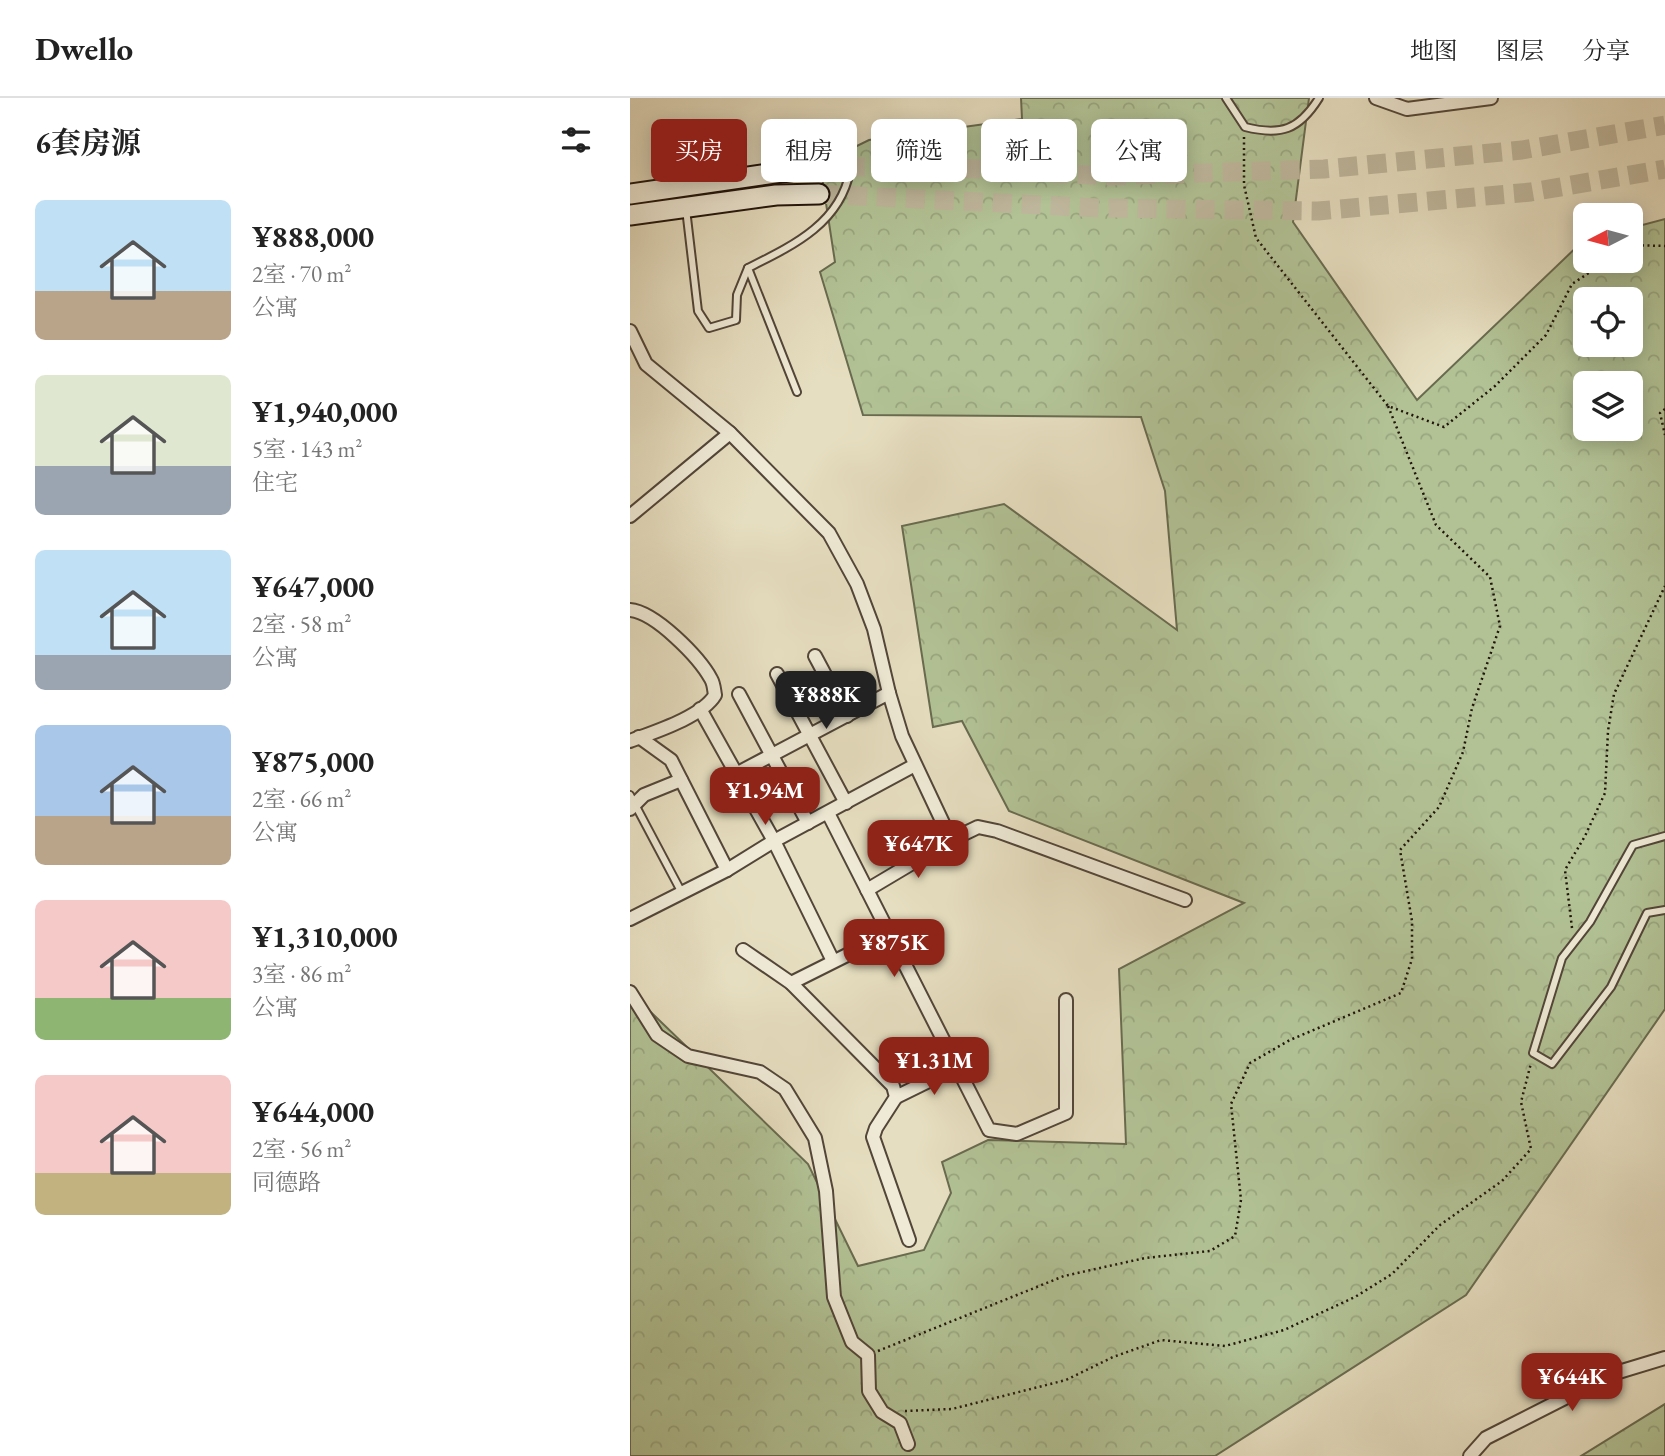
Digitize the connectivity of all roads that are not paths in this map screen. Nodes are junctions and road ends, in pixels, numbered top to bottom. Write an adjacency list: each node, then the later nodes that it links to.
1 (1226, 98): 2 (lane)
2 (1319, 98)
3 (1376, 98): 4 (street)
4 (1491, 98)
5 (761, 175): 7 (main road)
6 (846, 182): 11 (lane)
7 (630, 194)
8 (819, 194): 9 (main road)
9 (686, 208): 10 (main road); 11 (lane)
10 (630, 215)
11 (747, 268): 13 (lane)
12 (630, 331): 14 (street)
13 (797, 392)
14 (730, 433): 15 (street); 19 (street)
15 (630, 516)
16 (630, 610): 21 (street)
17 (815, 656): 22 (street)
18 (777, 674): 23 (street)
19 (889, 693): 22 (street); 26 (street)
20 (739, 694): 25 (street)
21 (700, 709): 24 (street); 27 (street)
22 (847, 716): 23 (street)
23 (810, 735): 25 (street); 30 (street)
24 (635, 739): 28 (street)
25 (772, 755): 27 (street); 32 (street)
26 (915, 765): 30 (street); 34 (street)
27 (736, 774): 35 (street)
28 (681, 780): 29 (street); 36 (street)
29 (632, 803): 38 (lane)
30 (846, 803): 31 (street)
31 (828, 813): 32 (street); 37 (street)
32 (808, 824): 35 (street)
33 (1665, 835): 40 (lane)
34 (951, 840): 37 (street); 39 (street)
35 (774, 841): 36 (street); 44 (street)
36 (727, 870): 38 (street)
37 (867, 891): 42 (street)
38 (682, 893): 41 (street)
39 (1185, 900)
40 (1665, 910)
41 (630, 919)
42 (889, 934): 44 (street); 48 (street)
43 (743, 950): 45 (street)
44 (833, 961): 45 (street)
45 (791, 983): 49 (street)
46 (630, 992): 52 (street)
47 (1066, 1000): 48 (street)
48 (957, 1067): 49 (street)
49 (896, 1097): 50 (street)
50 (909, 1240)
51 (1665, 1359): 53 (street)
52 (908, 1444)
53 (1470, 1456)

